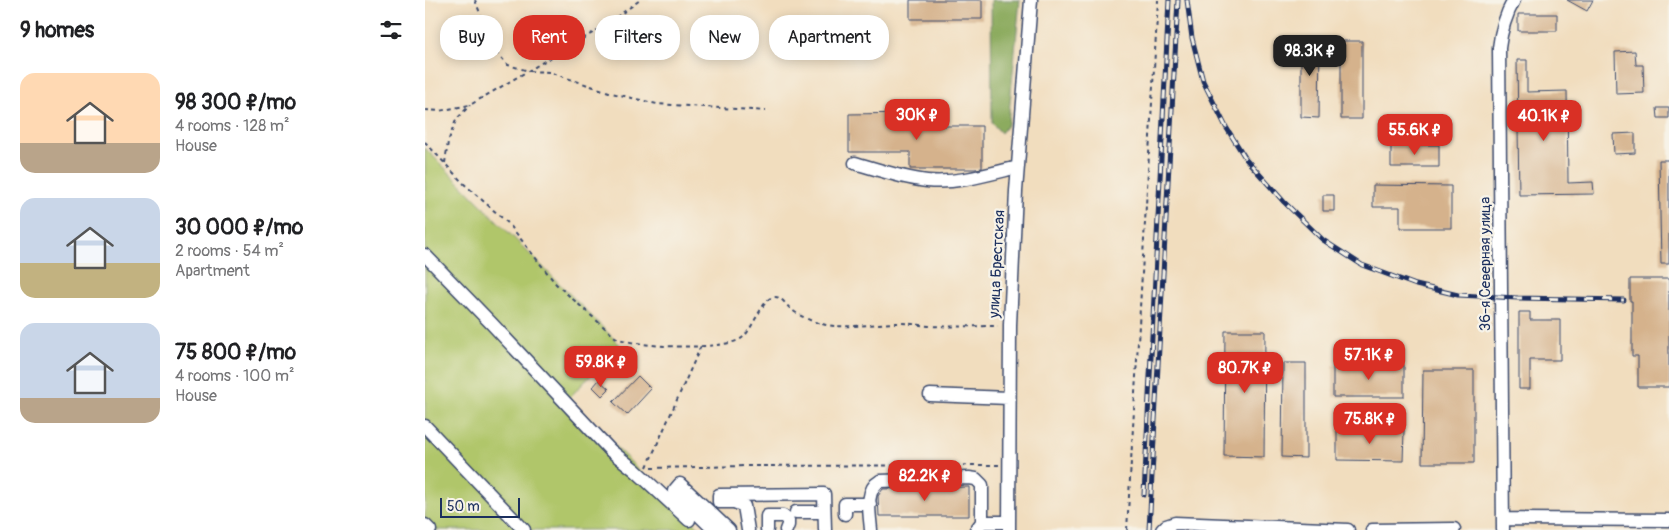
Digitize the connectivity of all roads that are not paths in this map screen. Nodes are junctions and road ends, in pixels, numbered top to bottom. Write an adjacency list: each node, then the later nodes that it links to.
1 (1031, 0): 4 (street, улица Брестская)
2 (1515, 0): 15 (street, 36-я Северная улица)
3 (855, 163): 4 (street)
4 (1018, 167): 7 (street, улица Брестская)
5 (425, 255): 13 (street)
6 (930, 394): 7 (street)
7 (1009, 398): 18 (street, улица Брестская)
8 (425, 426): 23 (street)
9 (869, 504): 12 (street); 17 (street); 30 (street)
10 (801, 508): 11 (street)
11 (825, 512): 26 (street); 29 (street)
12 (845, 514)
13 (689, 520)
14 (1669, 520): 15 (street)
15 (1503, 524)
16 (425, 525): 22 (street)
17 (979, 526): 18 (street)
18 (1009, 526)
19 (1189, 527): 20 (street); 31 (street)
20 (1223, 528): 32 (street)
21 (1454, 529): 34 (street)
22 (431, 530)
23 (524, 530)
24 (714, 530): 25 (street)
25 (729, 530)
26 (748, 530)
27 (767, 530): 28 (street)
28 (786, 530)
29 (825, 530)
30 (871, 530)
31 (1162, 530)
32 (1348, 530)
33 (1372, 530): 34 (street)
34 (1398, 530)

